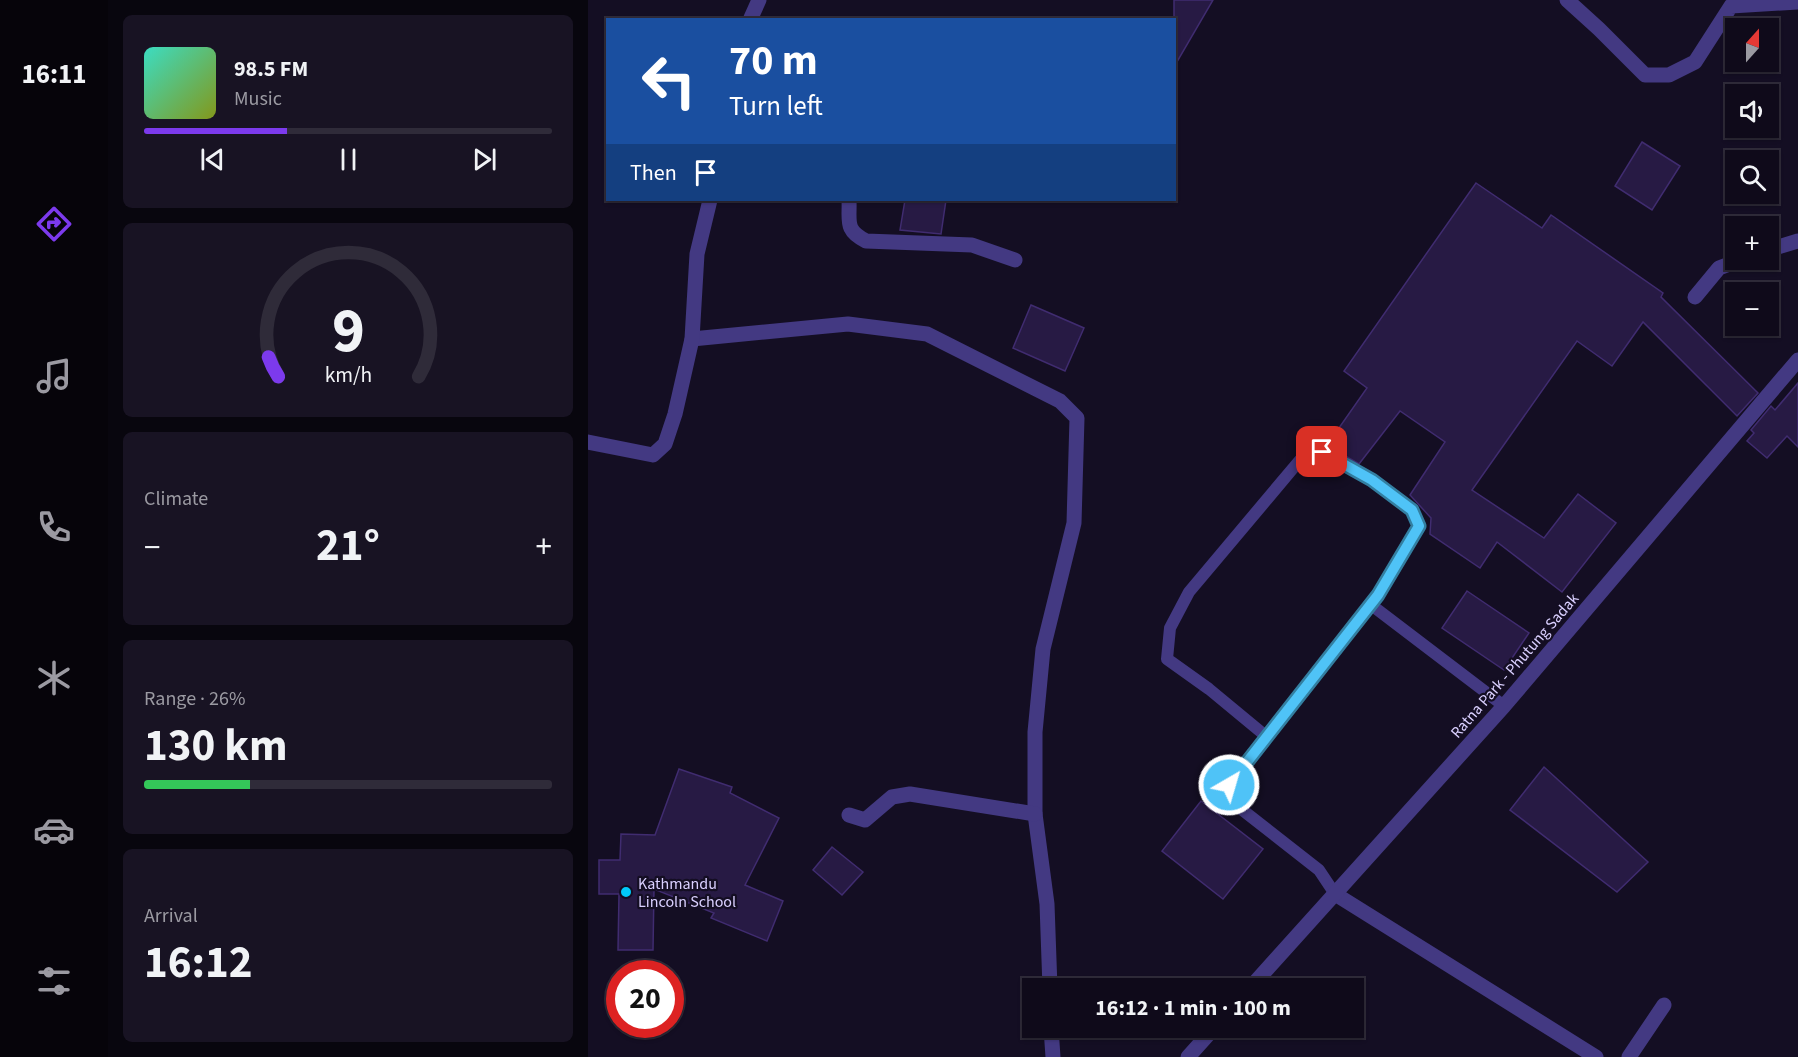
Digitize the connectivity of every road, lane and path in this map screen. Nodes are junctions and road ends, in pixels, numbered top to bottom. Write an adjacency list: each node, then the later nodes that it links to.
1 (759, 0): 5 (street)
2 (1567, 0): 3 (street)
3 (1733, 3): 4 (street)
4 (1798, 3)
5 (751, 18)
6 (710, 201): 13 (street)
7 (849, 201): 10 (street)
8 (1798, 241): 9 (street)
9 (1779, 247)
10 (1015, 260)
11 (1725, 266): 12 (street)
12 (1695, 297)
13 (692, 339): 15 (street); 19 (street)
14 (1798, 360): 17 (street, Ratna Park - Phutung Sadak)
15 (588, 442)
16 (1370, 604): 17 (lane); 18 (lane); 18 (lane)
17 (1504, 706): 21 (street, Ratna Park - Phutung Sadak)
18 (1267, 736): 21 (lane)
19 (1035, 814): 20 (street); 22 (street)
20 (849, 815)
21 (1335, 894): 23 (street, Ratna Park - Phutung Sadak); 29 (street)
22 (1050, 978)
23 (1259, 978)
24 (1664, 1005): 30 (street)
25 (1052, 1038): 27 (street)
26 (1205, 1038): 28 (street)
27 (1053, 1057)
28 (1188, 1057)
29 (1596, 1057)
30 (1629, 1057)

